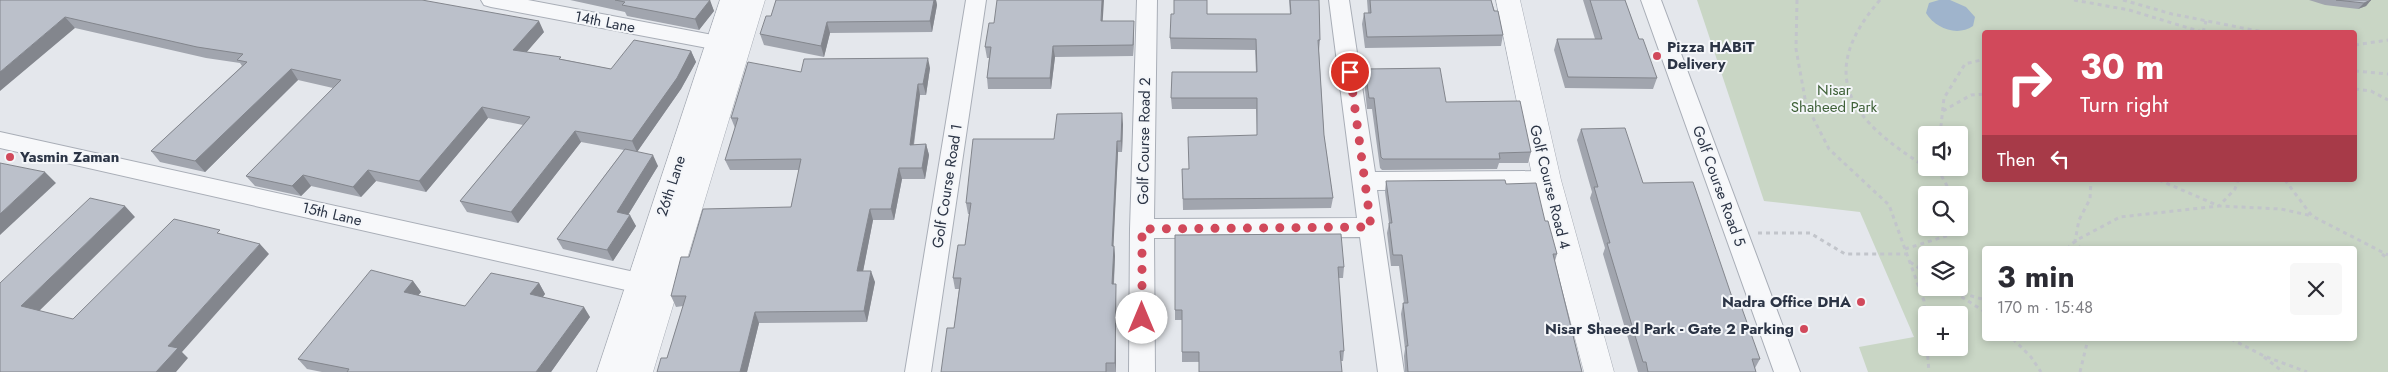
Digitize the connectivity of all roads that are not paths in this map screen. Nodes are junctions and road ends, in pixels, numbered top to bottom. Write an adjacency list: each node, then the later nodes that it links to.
1 (491, 0): 9 (street, 14th Lane)
2 (732, 0): 9 (street, 26th Lane)
3 (753, 0): 15 (street)
4 (976, 0): 18 (street, Golf Course Road 1)
5 (1147, 0): 14 (street, Golf Course Road 2)
6 (1340, 0): 12 (street)
7 (1508, 0): 11 (street, Golf Course Road 4)
8 (1651, 0): 22 (street, Golf Course Road 5)
9 (718, 43): 15 (street, 26th Lane)
10 (0, 140): 15 (street, 15th Lane)
11 (1547, 180): 12 (street); 21 (street, Golf Course Road 4)
12 (1365, 181): 13 (street)
13 (1371, 227): 14 (street); 20 (street)
14 (1142, 229): 19 (street, Golf Course Road 2)
15 (652, 284): 16 (street, 26th Lane); 17 (street)
16 (612, 372)
17 (638, 372)
18 (918, 372)
19 (1142, 372)
20 (1391, 372)
21 (1599, 372)
22 (1787, 372)

